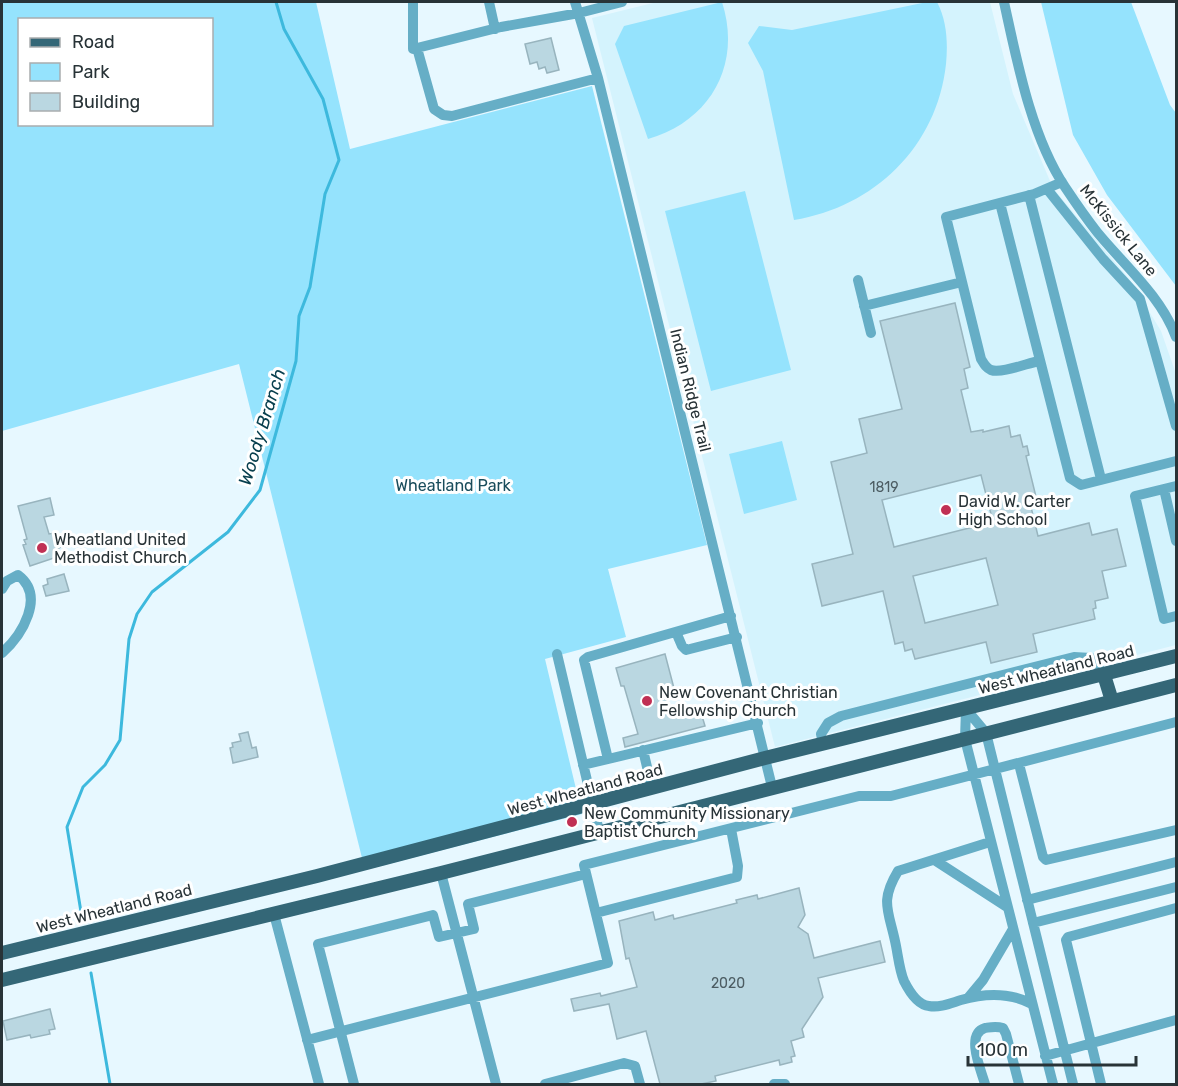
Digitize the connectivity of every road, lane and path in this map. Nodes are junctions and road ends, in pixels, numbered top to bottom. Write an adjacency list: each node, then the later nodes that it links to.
1 (412, 2): 8 (street)
2 (489, 2): 7 (street)
3 (575, 2): 6 (street, Indian Ridge Trail)
4 (622, 2): 6 (street)
5 (1004, 2): 10 (street, McKissick Lane)
6 (579, 13): 7 (street); 9 (street, Indian Ridge Trail)
7 (495, 29): 8 (street)
8 (415, 49): 9 (street)
9 (598, 78): 27 (street, Indian Ridge Trail)
10 (1062, 182): 11 (street); 18 (street, McKissick Lane)
11 (1047, 189): 12 (street); 20 (street)
12 (1029, 195): 13 (street); 22 (street)
13 (1000, 203): 15 (street); 19 (street)
14 (858, 280): 16 (street)
15 (962, 282): 16 (street); 19 (street)
16 (864, 306): 17 (street)
17 (871, 333)
18 (1176, 337)
19 (1039, 360): 22 (street)
20 (1176, 426)
21 (1176, 461): 22 (street)
22 (1101, 479)
23 (1176, 486): 24 (street)
24 (1164, 489): 25 (street); 28 (street)
25 (1176, 541)
26 (2, 589): 31 (street)
27 (731, 616): 29 (street); 30 (street, Indian Ridge Trail)
28 (1176, 616)
29 (676, 632): 30 (street); 45 (street)
30 (736, 637): 38 (street, Indian Ridge Trail)
31 (2, 653)
32 (558, 654): 47 (street)
33 (1176, 656): 34 (main road, West Wheatland Road)
34 (1104, 675): 36 (main road); 37 (main road, West Wheatland Road); 42 (street)
35 (1176, 685): 36 (main road)
36 (1112, 702): 40 (main road)
37 (966, 709): 40 (street); 41 (street); 42 (main road, West Wheatland Road)
38 (758, 723): 43 (street); 44 (street, Indian Ridge Trail)
39 (1176, 727): 46 (street)
40 (986, 733): 41 (main road); 48 (street)
41 (965, 739): 49 (street); 50 (main road)
42 (824, 744): 44 (main road, West Wheatland Road)
43 (644, 750): 45 (street); 51 (street)
44 (765, 758): 50 (street, Indian Ridge Trail); 51 (main road, West Wheatland Road)
45 (608, 759): 47 (street)
46 (1019, 764): 48 (street); 54 (street)
47 (583, 765): 52 (street)
48 (995, 770): 49 (street); 63 (street)
49 (974, 776): 53 (street); 56 (street)
50 (772, 787): 55 (main road)
51 (652, 788): 52 (main road, West Wheatland Road)
52 (593, 804): 55 (street); 62 (main road, West Wheatland Road)
53 (731, 829): 60 (street); 66 (street)
54 (1176, 830)
55 (599, 831): 59 (main road)
56 (990, 842): 57 (street); 64 (street)
57 (936, 861): 64 (street); 74 (street)
58 (1176, 862): 63 (street)
59 (441, 873): 67 (main road); 70 (street)
60 (586, 874): 66 (street); 70 (street)
61 (1176, 887): 68 (street)
62 (267, 888): 67 (main road); 71 (main road, West Wheatland Road)
63 (1027, 900): 68 (street)
64 (1007, 907): 69 (street)
65 (1176, 908): 79 (street)
66 (596, 913): 73 (street)
67 (274, 914): 72 (main road); 78 (street)
68 (1033, 923): 80 (street)
69 (1013, 929): 74 (street); 75 (street)
70 (458, 933): 73 (street); 77 (street)
71 (2, 953)
72 (2, 980)
73 (474, 998): 77 (street); 84 (street)
74 (968, 998): 75 (street)
75 (1032, 1004): 81 (street)
76 (1176, 1020): 79 (street)
77 (340, 1032): 78 (street); 83 (street)
78 (307, 1040): 82 (street)
79 (1090, 1044): 80 (street); 93 (street)
80 (1065, 1051): 81 (street); 92 (street)
81 (1045, 1056): 91 (street)
82 (319, 1084)
83 (354, 1084)
84 (496, 1084)
85 (545, 1084): 86 (street)
86 (640, 1084)
87 (774, 1084): 88 (street)
88 (785, 1084)
89 (985, 1084): 90 (street)
90 (1019, 1084)
91 (1053, 1084)
92 (1073, 1084)
93 (1101, 1084)

